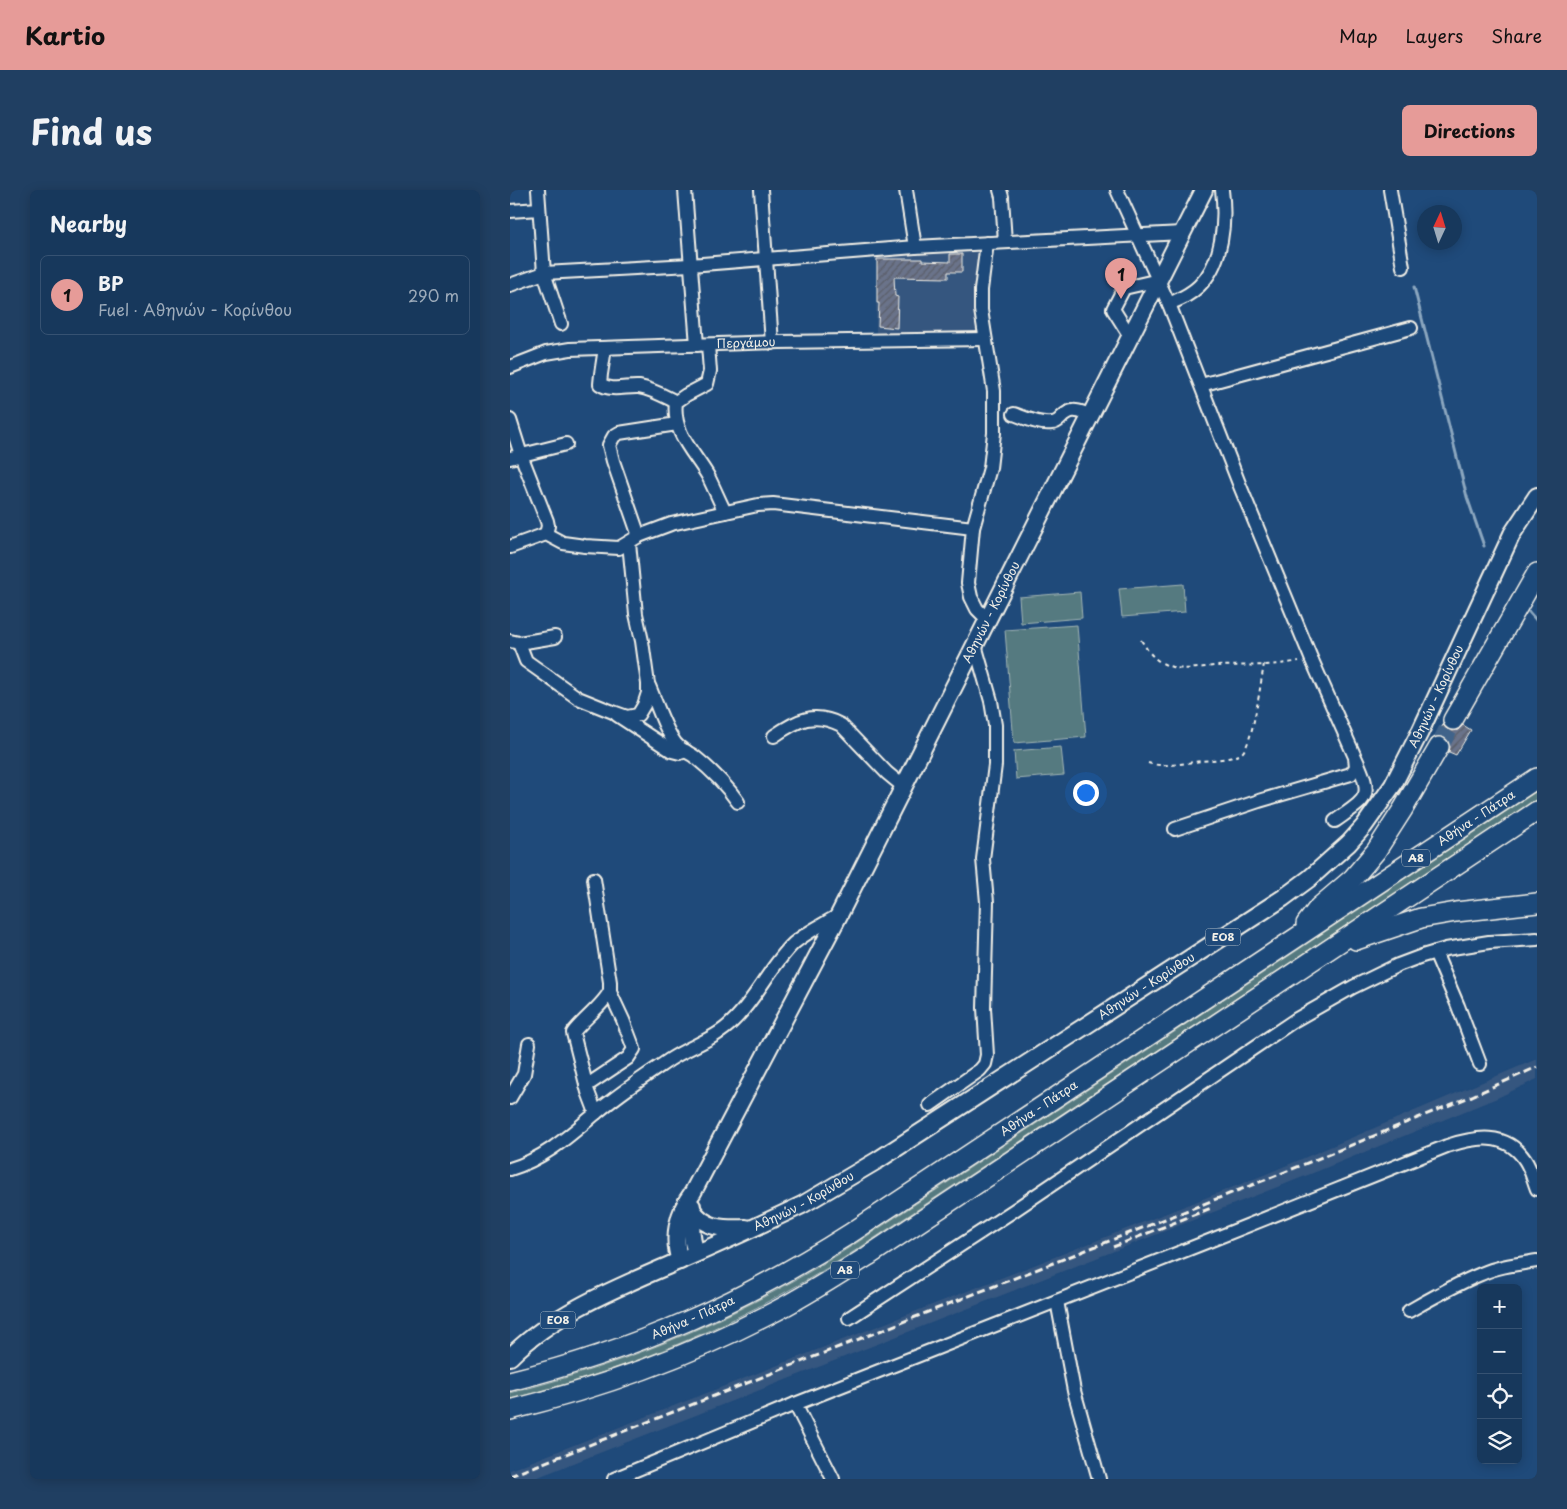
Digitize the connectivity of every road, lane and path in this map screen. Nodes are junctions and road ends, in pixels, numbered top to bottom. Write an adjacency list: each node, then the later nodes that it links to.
1 (538, 190): 10 (street)
2 (685, 190): 18 (street)
3 (761, 190): 17 (street)
4 (906, 190): 16 (street)
5 (1000, 190): 14 (street)
6 (1117, 190): 13 (street)
7 (1204, 190): 12 (main road, Αθηνών - Κορίνθου)
8 (1222, 190): 23 (street)
9 (1390, 190): 19 (street)
10 (539, 210): 11 (street); 20 (street)
11 (510, 211)
12 (1182, 233): 13 (street); 21 (main road, Αθηνών - Κορίνθου)
13 (1137, 235): 14 (street); 21 (street)
14 (1005, 242): 15 (street)
15 (988, 244): 16 (street); 27 (street)
16 (916, 247): 17 (street)
17 (766, 260): 18 (street); 28 (street)
18 (690, 266): 20 (street); 29 (street)
19 (1403, 267)
20 (544, 273): 22 (street); 24 (street)
21 (1158, 280): 23 (street); 26 (main road, Αθηνών - Κορίνθου); 26 (street)
22 (510, 285)
23 (1169, 304): 32 (street)
24 (561, 324)
25 (1411, 328): 32 (street)
26 (1130, 336): 35 (main road, Αθηνών - Κορίνθου)
27 (985, 339): 28 (street, Περγάμου); 42 (street)
28 (772, 343): 29 (street, Περγάμου)
29 (702, 345): 30 (street, Περγάμου); 33 (street)
30 (605, 348): 31 (street, Περγάμου); 33 (street)
31 (510, 367)
32 (1201, 385): 52 (street)
33 (676, 402): 37 (street)
34 (1014, 414): 35 (street)
35 (1090, 415): 47 (main road, Αθηνών - Κορίνθου)
36 (510, 420): 39 (street)
37 (677, 424): 41 (street); 44 (street)
38 (566, 444): 39 (street)
39 (516, 456): 43 (street)
40 (1537, 496): 86 (main road, Αθηνών - Κορίνθου / ΕΟ8)
41 (725, 512): 42 (street); 44 (street)
42 (973, 528): 47 (street)
43 (546, 534): 44 (street); 45 (street)
44 (634, 540): 54 (street)
45 (510, 547)
46 (1537, 573): 56 (highway)
47 (988, 620): 51 (main road, Αθηνών - Κορίνθου)
48 (555, 637): 50 (street)
49 (1141, 640): 53 (path)
50 (514, 642): 55 (street)
51 (975, 646): 63 (main road, Αθηνών - Κορίνθου); 80 (street)
52 (1311, 658): 53 (path); 60 (street)
53 (1264, 664): 61 (path)
54 (648, 684): 55 (street); 59 (street)
55 (613, 712): 59 (street)
56 (1453, 720)
57 (774, 736): 63 (street)
58 (1439, 747): 71 (highway)
59 (686, 751): 64 (street)
60 (1355, 757): 66 (street); 67 (street)
61 (1148, 763)
62 (1537, 778): 71 (highway, Αθήνα - Πάτρα / Α8)
63 (904, 787): 70 (main road, Αθηνών - Κορίνθου)
64 (738, 802)
65 (1537, 811): 73 (highway, Α8)
66 (1335, 821)
67 (1175, 829)
68 (594, 879): 75 (street)
69 (1537, 903): 73 (highway)
70 (839, 915): 81 (street); 84 (main road, Αθηνών - Κορίνθου)
71 (1294, 939): 94 (highway, Αθήνα - Πάτρα / Α8)
72 (1537, 939): 74 (street)
73 (1329, 950): 96 (highway, Α8)
74 (1435, 952): 77 (street); 92 (street)
75 (610, 992): 78 (street); 78 (street)
76 (529, 1044): 79 (street)
77 (1480, 1064)
78 (586, 1086): 81 (street)
79 (511, 1095)
80 (930, 1105)
81 (596, 1113): 82 (street)
82 (510, 1169)
83 (1537, 1189): 90 (street)
84 (693, 1192): 85 (main road, Αθηνών - Κορίνθου); 88 (main road, Αθηνών - Κορίνθου)
85 (692, 1208): 86 (main road); 87 (main road, Αθηνών - Κορίνθου)
86 (753, 1228): 87 (main road, Αθηνών - Κορίνθου / ΕΟ8)
87 (696, 1253): 88 (main road, Αθηνών - Κορίνθου / ΕΟ8)
88 (680, 1261): 93 (main road, Αθηνών - Κορίνθου / ΕΟ8)
89 (1537, 1261): 91 (street)
90 (1057, 1301): 95 (street); 99 (street)
91 (1409, 1311)
92 (849, 1318)
93 (512, 1352)
94 (510, 1381)
95 (795, 1404): 97 (street); 98 (street)
96 (510, 1410)
97 (614, 1479)
98 (833, 1479)
99 (1099, 1479)

